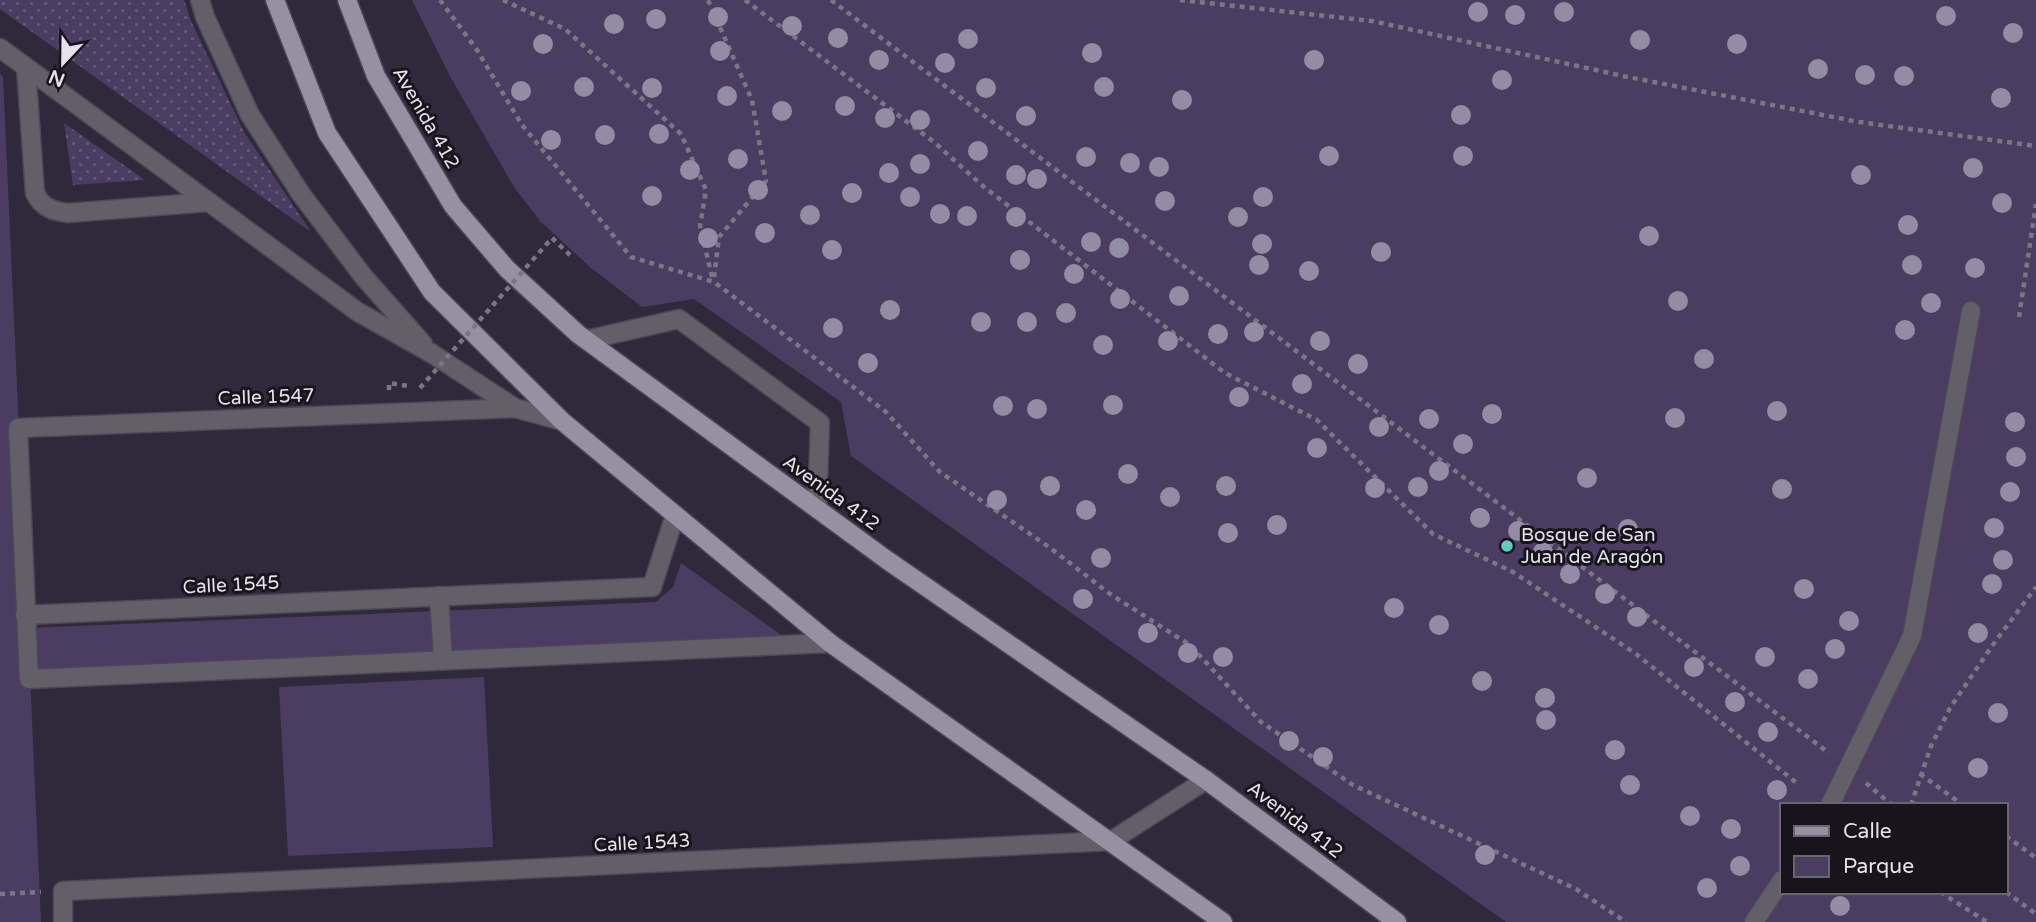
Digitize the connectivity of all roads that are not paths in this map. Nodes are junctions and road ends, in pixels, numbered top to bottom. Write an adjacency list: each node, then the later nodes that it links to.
1 (275, 0): 11 (main road)
2 (347, 0): 8 (main road, Avenida 412)
3 (203, 8): 9 (street)
4 (0, 48): 5 (street)
5 (26, 67): 6 (street); 6 (street)
6 (209, 202): 9 (street)
7 (1971, 311): 19 (street)
8 (586, 340): 12 (main road, Avenida 412); 12 (street)
9 (431, 353): 10 (street)
10 (516, 408): 11 (street); 15 (street, Calle 1547)
11 (562, 421): 13 (main road)
12 (817, 509): 18 (main road, Avenida 412)
13 (676, 515): 14 (street, Calle 1545); 16 (main road)
14 (439, 596): 15 (street, Calle 1545); 17 (street)
15 (25, 615): 17 (street)
16 (830, 643): 17 (street); 20 (main road)
17 (443, 660)
18 (1206, 780): 20 (street, Calle 1543); 24 (main road, Avenida 412)
19 (1831, 803)
20 (1111, 841): 22 (street, Calle 1543); 23 (main road)
21 (1780, 883): 25 (street)
22 (63, 922)
23 (1223, 922)
24 (1397, 922)
25 (1754, 922)

